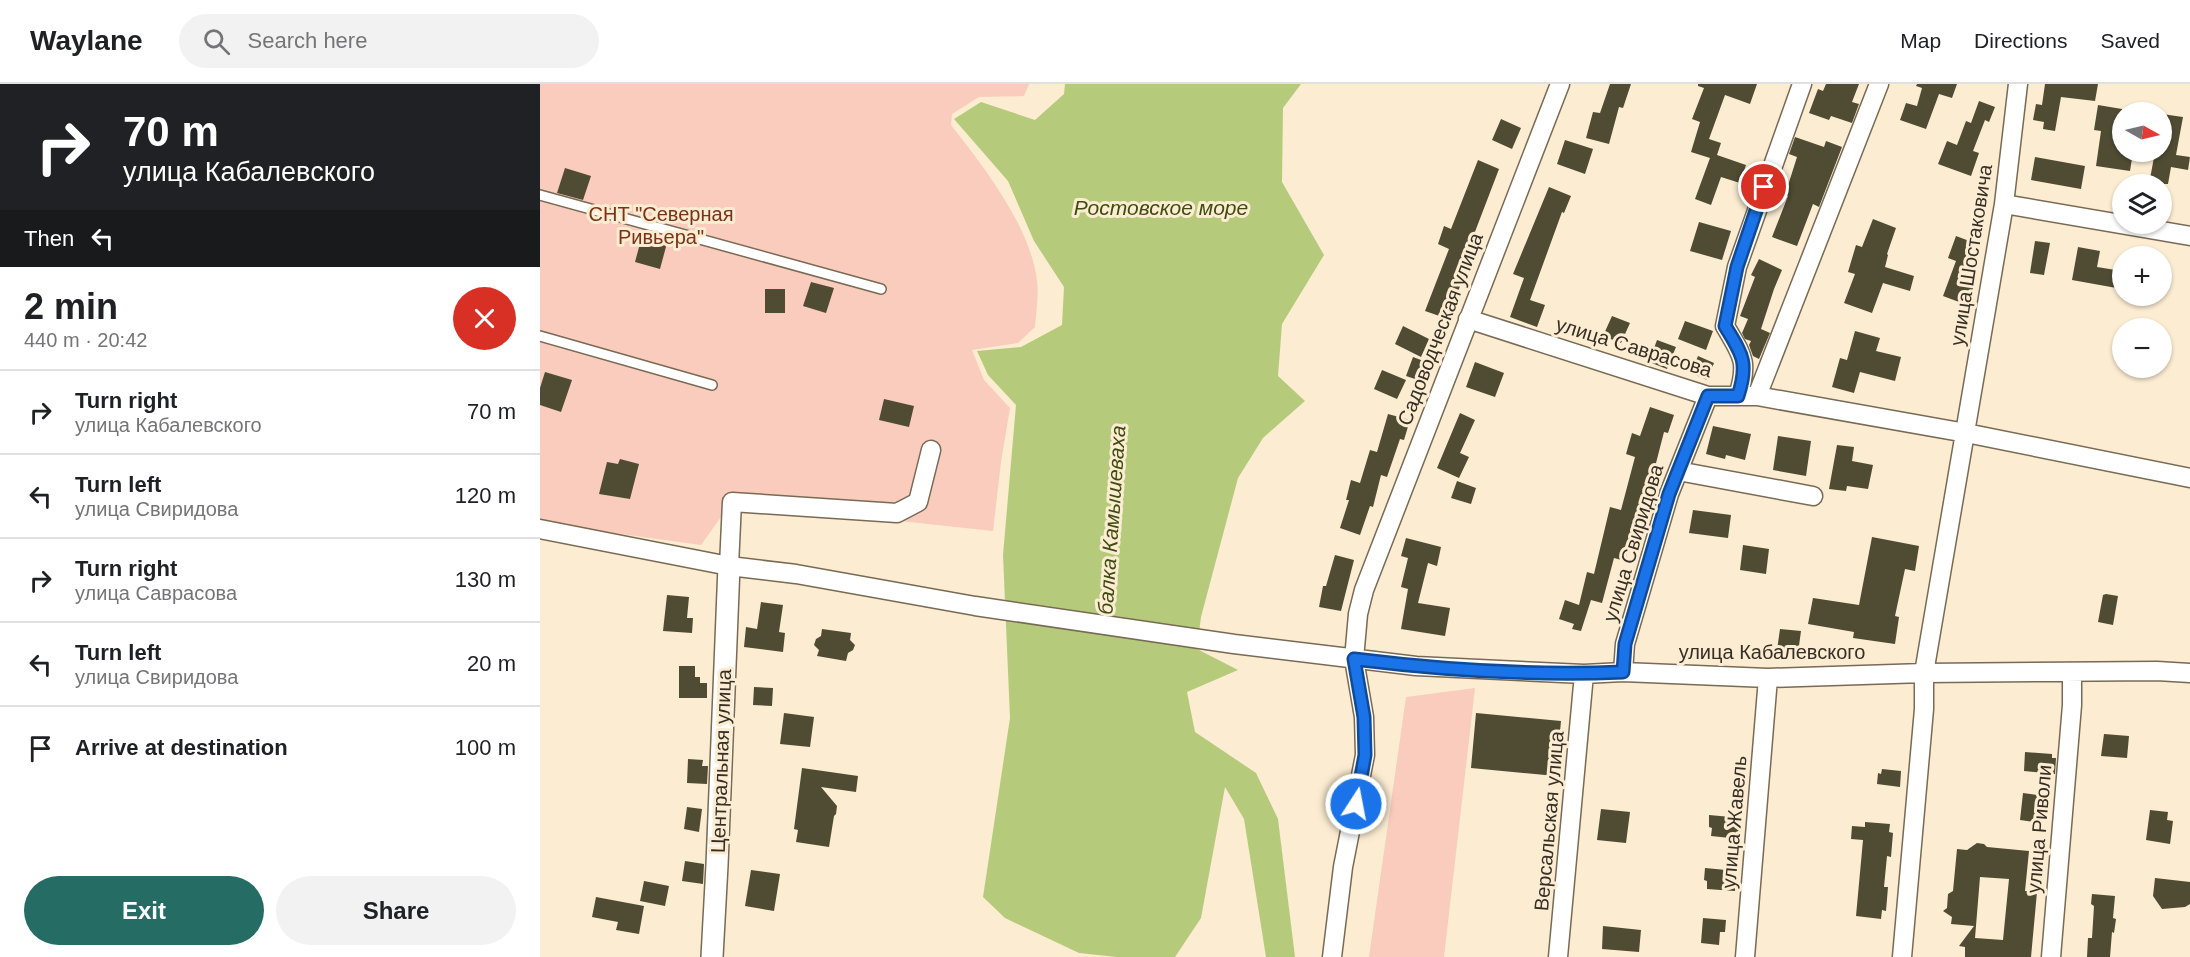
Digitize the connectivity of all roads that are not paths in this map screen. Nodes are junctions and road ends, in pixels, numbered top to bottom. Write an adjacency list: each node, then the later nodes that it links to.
1 (1560, 84): 9 (street, Садоводческая улица)
2 (1802, 84): 13 (street)
3 (1878, 84): 13 (street)
4 (2018, 84): 6 (street, улица Шостаковича)
5 (540, 195): 8 (lane)
6 (2004, 204): 7 (street); 14 (street, улица Шостаковича)
7 (2190, 236)
8 (881, 289)
9 (1468, 319): 12 (street, улица Саврасова); 21 (street, Садоводческая улица)
10 (540, 336): 11 (lane)
11 (712, 385)
12 (1708, 396): 13 (street, улица Саврасова); 16 (street, улица Свиридова)
13 (1748, 396): 14 (street, улица Саврасова)
14 (1966, 433): 17 (street, улица Саврасова); 24 (street, улица Шостаковича)
15 (930, 450): 20 (street)
16 (1678, 471): 18 (street); 22 (street, улица Свиридова)
17 (2190, 478)
18 (1813, 496)
19 (540, 528): 20 (street, улица Кабалевского)
20 (729, 566): 21 (street, улица Кабалевского); 28 (street, Центральная улица)
21 (1354, 659): 26 (street, улица Кабалевского); 29 (street, Садоводческая улица)
22 (1623, 672): 26 (street, улица Кабалевского); 27 (street, улица Кабалевского)
23 (2072, 672): 24 (street, улица Кабалевского); 25 (street, улица Кабалевского); 33 (street, улица Риволи)
24 (1924, 673): 27 (street, улица Кабалевского); 32 (street, улица Шостаковича)
25 (2190, 673)
26 (1584, 682): 30 (street, Версальская улица)
27 (1768, 685): 31 (street, улица Жавель)
28 (712, 957)
29 (1332, 957)
30 (1558, 957)
31 (1745, 957)
32 (1902, 957)
33 (2051, 957)

